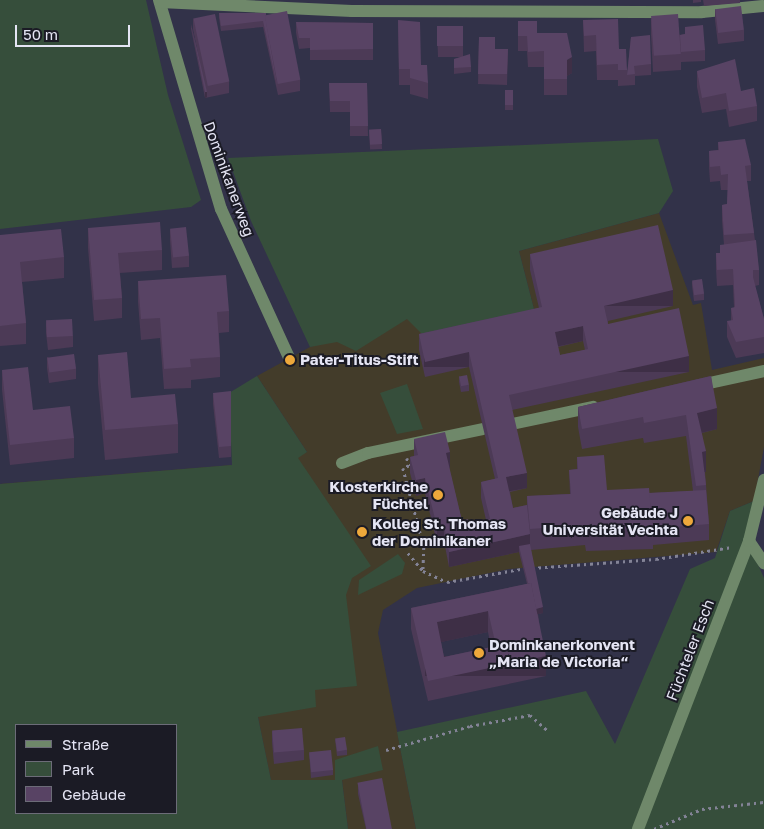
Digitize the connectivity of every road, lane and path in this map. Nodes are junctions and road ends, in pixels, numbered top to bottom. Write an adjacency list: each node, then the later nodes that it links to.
1 (160, 1): 2 (street); 3 (street, Dominikanerweg)
2 (763, 6)
3 (290, 360)
4 (764, 371): 5 (street)
5 (685, 388)
6 (608, 404): 7 (street)
7 (512, 424)
8 (483, 429): 9 (street)
9 (404, 445): 10 (street); 15 (path)
10 (342, 462)
11 (764, 480): 12 (street, Füchteler Esch)
12 (749, 541): 14 (street); 15 (path); 19 (street, Füchteler Esch)
13 (408, 553): 15 (path)
14 (764, 563)
15 (423, 571)
16 (547, 730): 17 (path)
17 (386, 750)
18 (764, 802): 20 (path)
19 (638, 829)
20 (654, 829)

